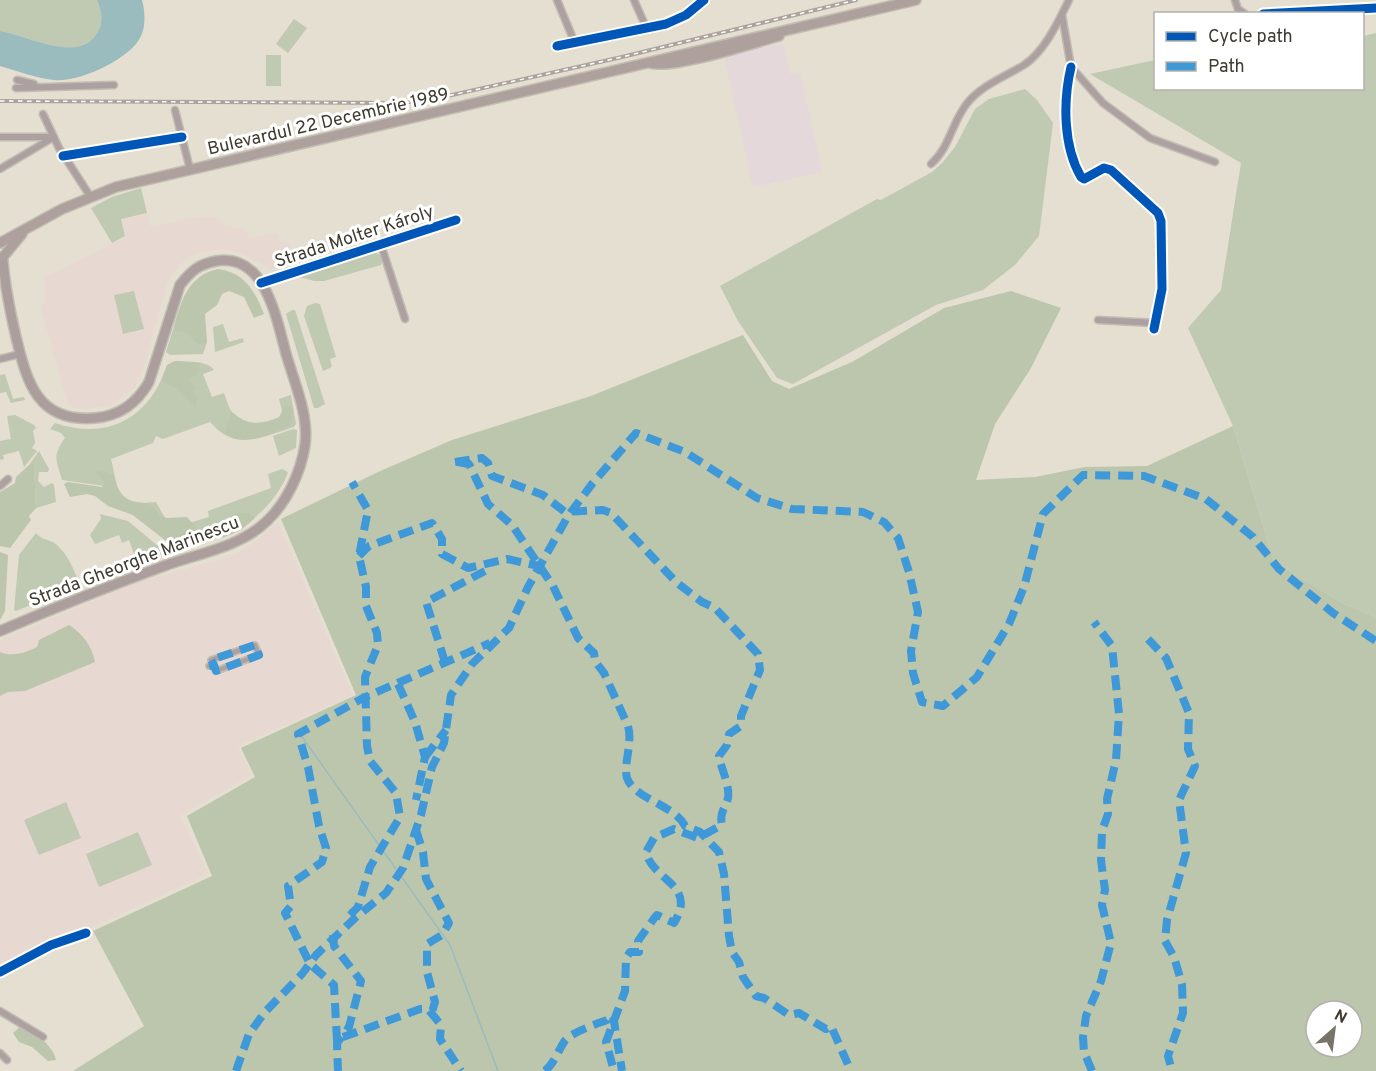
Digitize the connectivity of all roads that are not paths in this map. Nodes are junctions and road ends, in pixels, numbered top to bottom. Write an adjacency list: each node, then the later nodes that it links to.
1 (557, 0): 10 (street)
2 (634, 0): 9 (street)
3 (704, 0): 9 (street)
4 (916, 0): 24 (main road, Bulevardul 22 Decembrie 1989)
5 (1069, 0): 8 (street)
6 (1376, 8): 7 (street)
7 (1301, 12)
8 (1062, 15): 12 (street); 22 (street)
9 (646, 27): 10 (street)
10 (574, 41): 11 (street)
11 (557, 46)
12 (1071, 67): 21 (street); 35 (street)
13 (16, 84): 14 (street)
14 (114, 85)
15 (175, 110): 19 (street)
16 (43, 114): 18 (street)
17 (0, 137): 18 (street)
18 (54, 137): 20 (street); 23 (street)
19 (182, 137): 20 (street); 24 (street)
20 (63, 156): 25 (street)
21 (1215, 162)
22 (931, 164)
23 (0, 169)
24 (190, 170): 25 (main road, Bulevardul 22 Decembrie 1989)
25 (90, 196): 27 (main road, Bulevardul 22 Decembrie 1989)
26 (456, 220): 29 (street, Strada Molter Károly)
27 (23, 232): 28 (main road, Bulevardul 22 Decembrie 1989); 30 (main road, Bulevardul 22 Decembrie 1989)
28 (0, 243)
29 (381, 245): 31 (street, Strada Molter Károly); 34 (street, Strada Molter Károly)
30 (1, 258): 33 (main road, Strada Gheorghe Marinescu)
31 (261, 283): 36 (main road, Strada Gheorghe Marinescu); 40 (main road, Strada Gheorghe Marinescu)
32 (0, 287): 33 (main road, Strada Gheorghe Marinescu)
33 (6, 296): 36 (main road, Strada Gheorghe Marinescu)
34 (405, 319)
35 (1098, 320)
36 (20, 354): 37 (street)
37 (0, 359)
38 (8, 478): 39 (street)
39 (0, 486)
40 (0, 631)
41 (212, 666): 41 (street)
42 (86, 933): 43 (street)
43 (0, 972)
44 (0, 1011): 45 (street)
45 (43, 1036)
46 (0, 1053): 47 (street)
47 (7, 1060)

